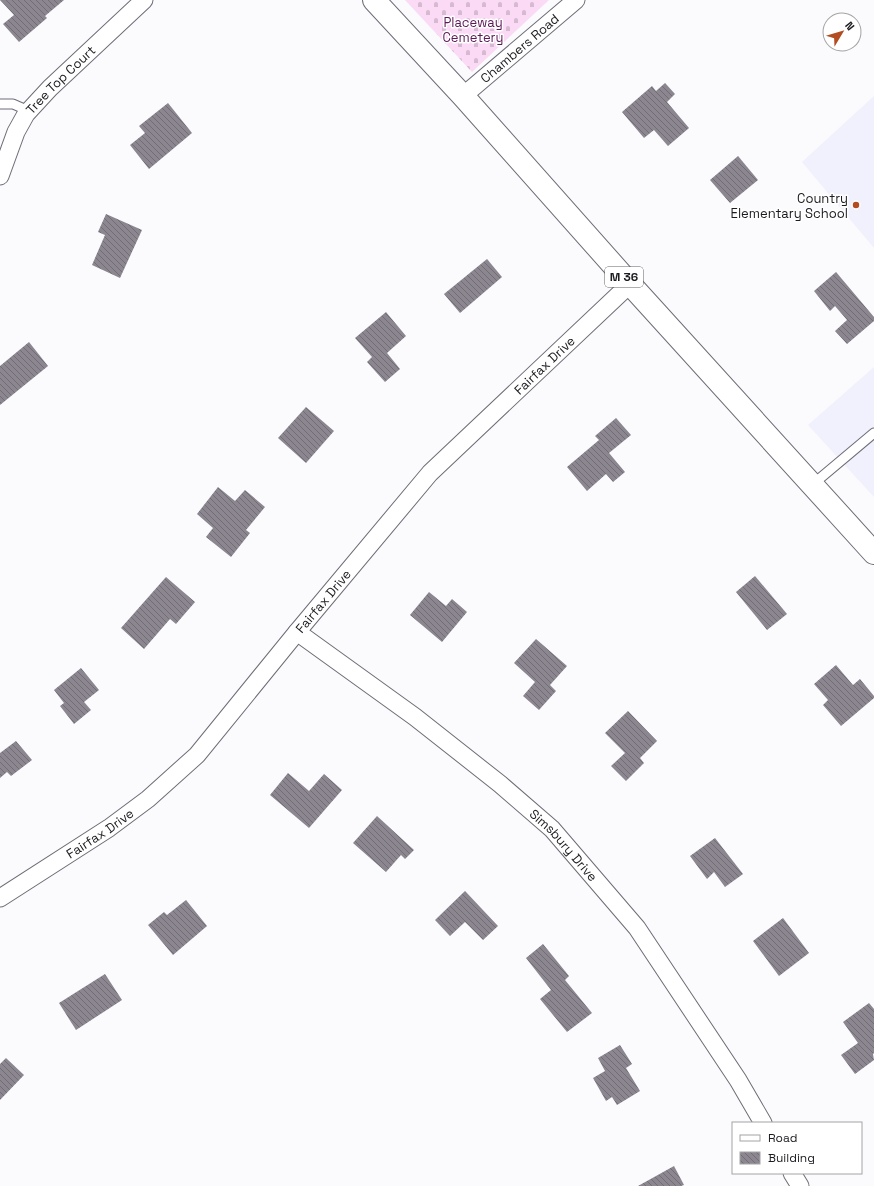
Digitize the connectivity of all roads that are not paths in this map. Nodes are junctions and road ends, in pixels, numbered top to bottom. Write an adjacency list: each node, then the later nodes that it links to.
1 (144, 0): 6 (street, Tree Top Court)
2 (374, 0): 4 (main road, M 36)
3 (576, 0): 4 (street, Chambers Road)
4 (463, 96): 8 (main road, M 36)
5 (0, 104): 6 (lane)
6 (29, 111): 7 (street, Tree Top Court)
7 (0, 176)
8 (630, 284): 10 (main road, M 36); 12 (street, Fairfax Drive)
9 (874, 433): 10 (lane)
10 (812, 485): 11 (main road, M 36)
11 (874, 553)
12 (296, 632): 13 (street, Fairfax Drive); 14 (street, Simsbury Drive)
13 (0, 898)
14 (762, 1122)
15 (793, 1174): 16 (street)
16 (800, 1186)

